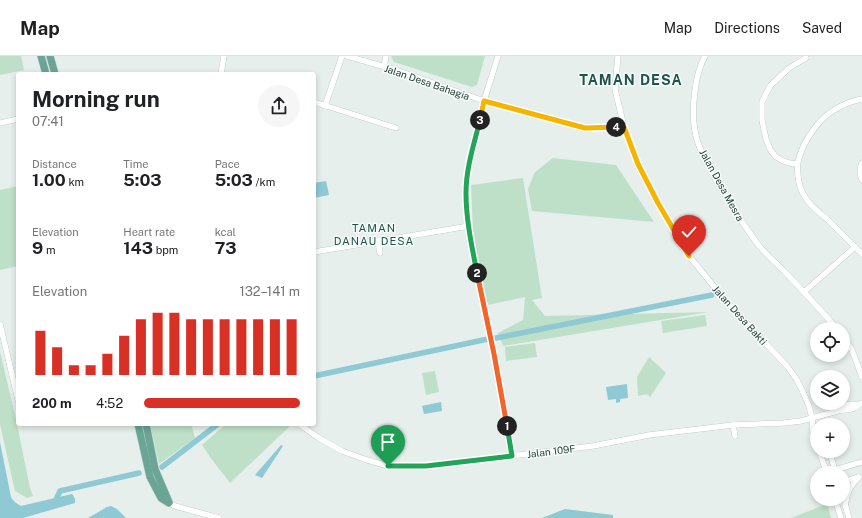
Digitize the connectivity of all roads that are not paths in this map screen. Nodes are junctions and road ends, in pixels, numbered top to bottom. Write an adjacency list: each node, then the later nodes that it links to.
1 (41, 56): 12 (main road)
2 (50, 56): 13 (main road)
3 (224, 56): 14 (street)
4 (342, 56): 18 (street)
5 (347, 56): 11 (street, Jalan Desa Bahagia)
6 (386, 56): 11 (street)
7 (498, 56): 16 (street)
8 (618, 56): 21 (street, Jalan Desa Bakti)
9 (703, 56): 32 (street, Jalan Desa Mesra)
10 (806, 58): 24 (street)
11 (384, 67): 16 (street, Jalan Desa Bahagia)
12 (45, 72)
13 (54, 72)
14 (221, 72)
15 (862, 99): 24 (street)
16 (484, 101): 21 (street, Jalan Desa Bahagia); 26 (street)
17 (316, 103): 18 (street)
18 (325, 106): 22 (street)
19 (16, 120): 20 (street)
20 (0, 124)
21 (624, 127): 39 (street, Jalan Desa Bakti)
22 (396, 128)
23 (862, 163): 25 (street)
24 (798, 164): 28 (street)
25 (862, 180)
26 (469, 226): 27 (street); 46 (street)
27 (378, 241): 29 (street); 30 (street)
28 (855, 247): 31 (street); 32 (street)
29 (316, 252)
30 (380, 253)
31 (862, 254)
32 (804, 292): 33 (street, Jalan Desa Mesra)
33 (832, 322)
34 (0, 324): 37 (street)
35 (850, 347): 36 (street)
36 (862, 377)
37 (16, 392)
38 (860, 404): 39 (street)
39 (812, 418)
40 (810, 419): 41 (street, Jalan 109F)
41 (732, 425): 45 (street); 46 (street, Jalan 109F)
42 (138, 426): 52 (main road)
43 (146, 426): 52 (main road)
44 (302, 426): 46 (street, Jalan 109F)
45 (735, 436)
46 (512, 456)
47 (862, 462): 48 (street)
48 (850, 467)
49 (861, 476): 50 (street); 51 (street)
50 (850, 480)
51 (850, 488)
52 (169, 503): 55 (street)
53 (837, 506): 56 (street)
54 (845, 506): 57 (street)
55 (219, 518)
56 (841, 518)
57 (849, 518)

